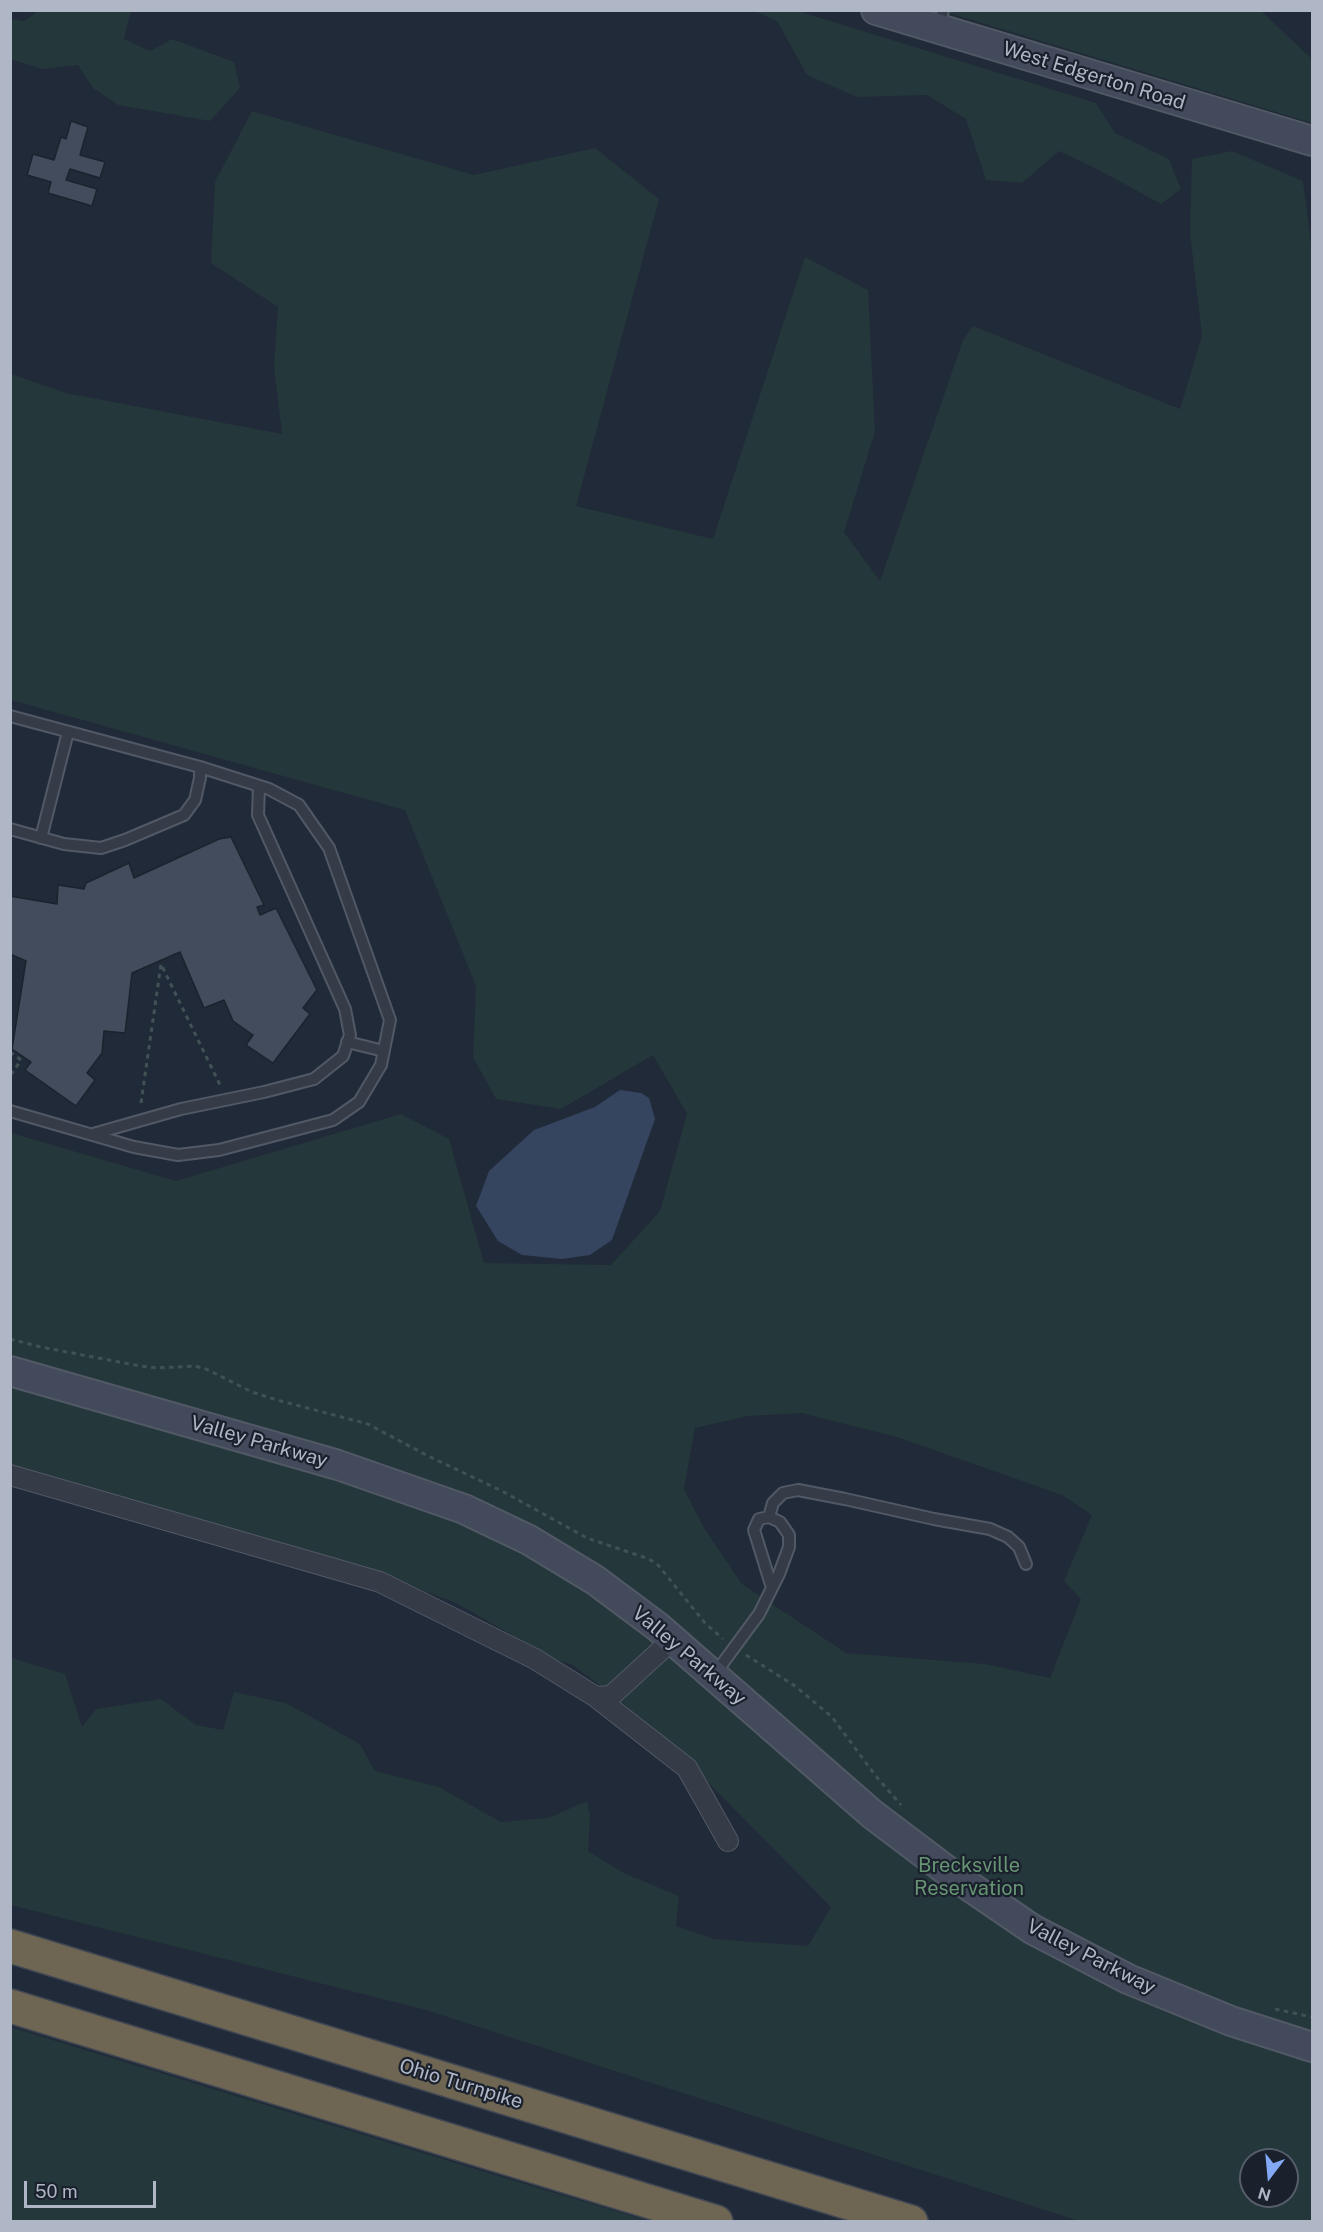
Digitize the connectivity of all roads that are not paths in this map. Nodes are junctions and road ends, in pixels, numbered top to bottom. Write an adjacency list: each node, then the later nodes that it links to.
1 (876, 10): 2 (street, West Edgerton Road)
2 (941, 20): 3 (street, West Edgerton Road)
3 (1312, 141)
4 (10, 716): 5 (lane)
5 (68, 732): 6 (lane); 9 (lane)
6 (200, 767): 7 (lane); 9 (lane)
7 (259, 786): 10 (lane); 11 (lane)
8 (10, 829): 9 (lane)
9 (41, 838)
10 (347, 1042): 11 (lane); 13 (lane)
11 (384, 1051): 13 (lane)
12 (10, 1110): 13 (lane)
13 (93, 1134)
14 (10, 1371): 19 (street, Valley Parkway)
15 (10, 1475): 21 (street)
16 (768, 1517): 17 (lane); 18 (lane); 18 (lane)
17 (1026, 1564)
18 (772, 1588): 20 (lane)
19 (672, 1640): 20 (street, Valley Parkway); 21 (street)
20 (714, 1676): 25 (street, Valley Parkway)
21 (596, 1697): 22 (street)
22 (728, 1841)
23 (10, 1946): 27 (highway, Ohio Turnpike)
24 (10, 2006): 26 (highway)
25 (1312, 2048)
26 (716, 2222)
27 (911, 2222)

